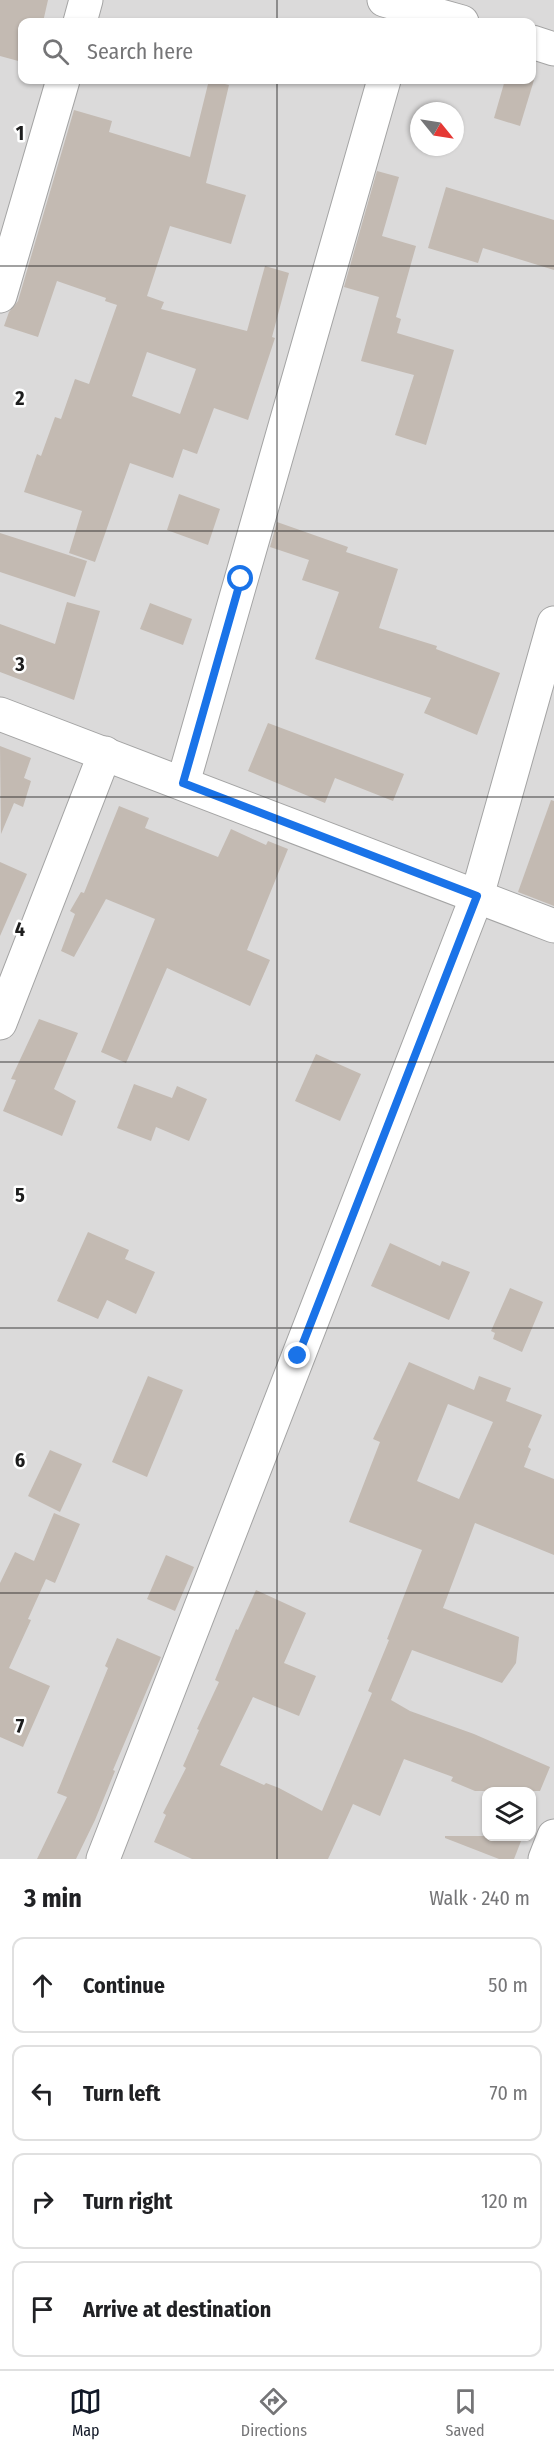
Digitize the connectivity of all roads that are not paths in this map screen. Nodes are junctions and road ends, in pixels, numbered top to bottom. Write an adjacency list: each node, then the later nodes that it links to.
1 (86, 0): 3 (street)
2 (399, 7): 4 (street)
3 (81, 18)
4 (445, 18)
5 (536, 44): 6 (street)
6 (554, 49)
7 (62, 84): 9 (street)
8 (383, 84): 13 (street)
9 (0, 296)
10 (554, 623): 14 (street)
11 (0, 714): 12 (street)
12 (105, 753): 13 (street); 16 (street)
13 (183, 783): 14 (street)
14 (477, 896): 15 (street); 18 (street)
15 (554, 926)
16 (0, 1023)
17 (554, 1836): 19 (street)
18 (103, 1859)
19 (545, 1859)

